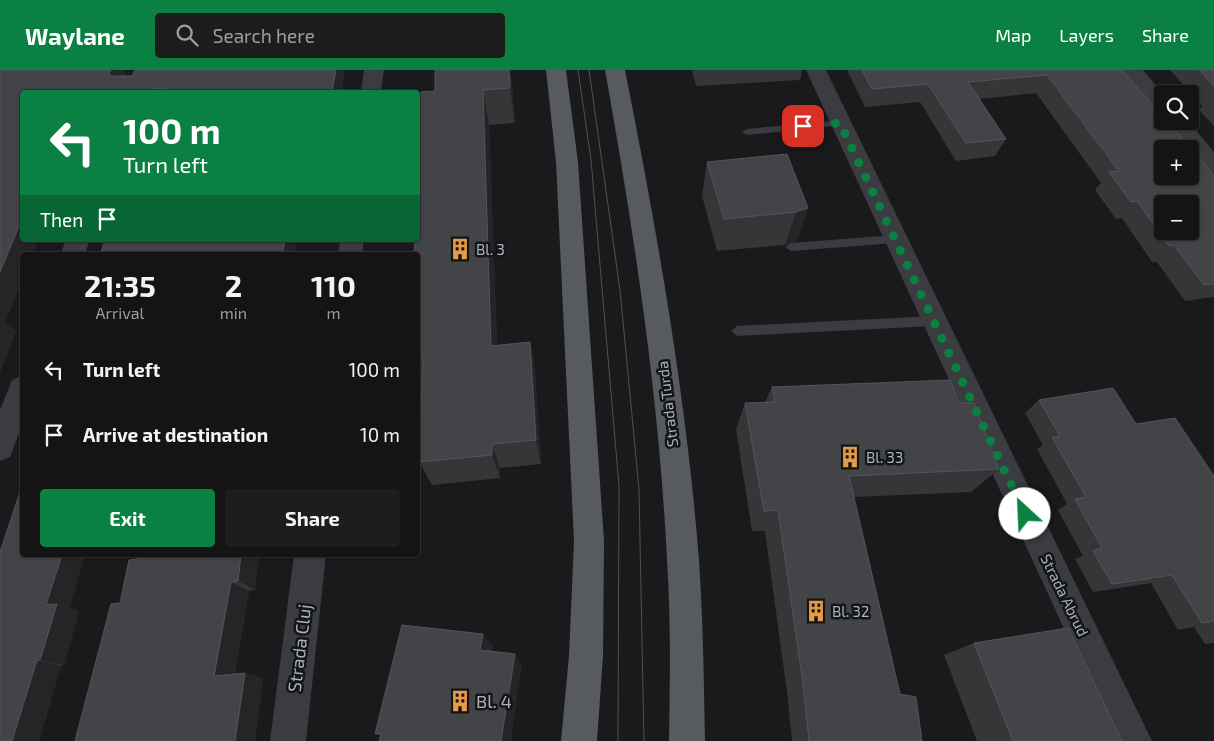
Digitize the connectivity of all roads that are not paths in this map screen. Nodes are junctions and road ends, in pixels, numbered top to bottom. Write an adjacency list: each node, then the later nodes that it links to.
1 (374, 70): 6 (street)
2 (556, 70): 20 (main road)
3 (615, 70): 21 (main road, Strada Turda)
4 (816, 70): 8 (street, Strada Abrud)
5 (1132, 70): 7 (street)
6 (371, 90)
7 (1154, 96)
8 (840, 123): 10 (lane); 12 (street, Strada Abrud)
9 (1184, 130): 11 (street)
10 (747, 132)
11 (1214, 166)
12 (895, 239): 13 (lane); 14 (street, Strada Abrud)
13 (791, 247)
14 (933, 321): 15 (lane); 22 (street, Strada Abrud)
15 (737, 332)
16 (20, 393): 17 (street)
17 (0, 448)
18 (310, 557): 19 (street, Strada Cluj)
19 (288, 741)
20 (579, 741)
21 (688, 741)
22 (1134, 741)

